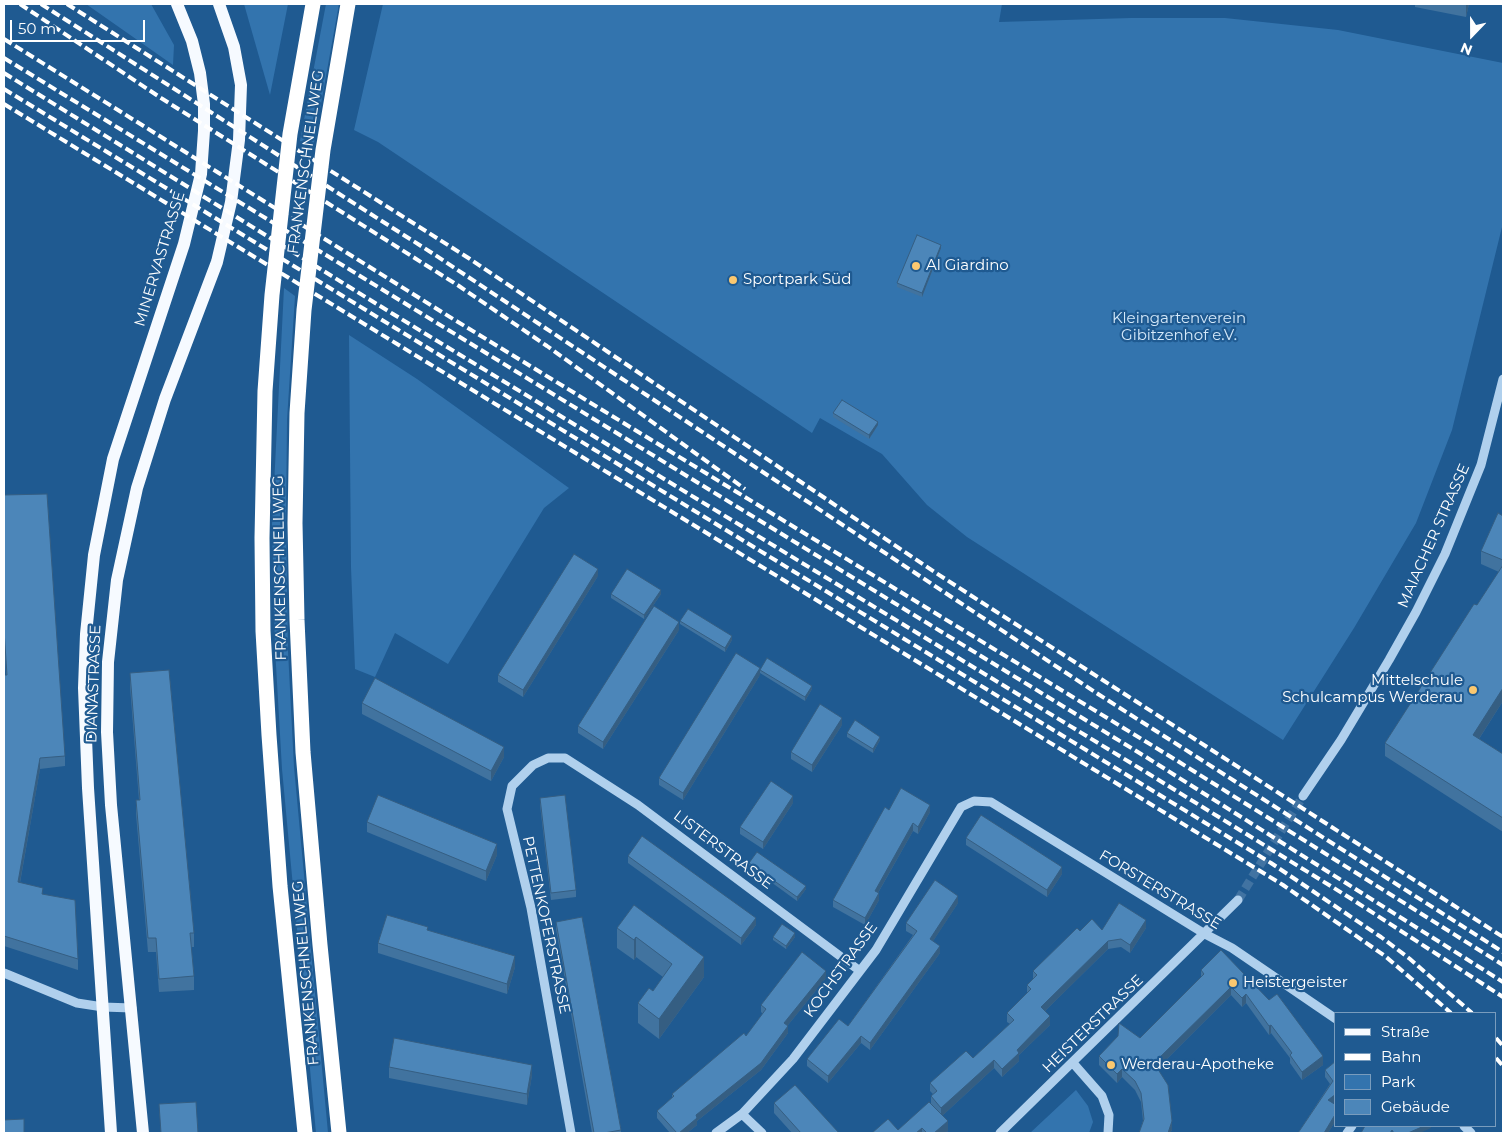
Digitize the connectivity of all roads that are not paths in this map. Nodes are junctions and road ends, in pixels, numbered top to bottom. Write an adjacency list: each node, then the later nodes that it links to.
1 (177, 4): 5 (main road, MINERVASTRASSE)
2 (219, 4): 15 (main road, DIANASTRASSE)
3 (313, 4): 21 (highway, FRANKENSCHNELLWEG)
4 (348, 4): 22 (highway, FRANKENSCHNELLWEG)
5 (149, 349): 14 (main road, DIANASTRASSE)
6 (1503, 379): 8 (street, MAIACHER STRASSE)
7 (565, 758): 12 (street, LISTERSTRASSE); 23 (street, PETTENKOFERSTRASSE)
8 (1303, 796)
9 (964, 804): 11 (street, FORSTERSTRASSE); 12 (street, KOCHSTRASSE)
10 (1238, 900): 11 (street)
11 (1205, 934): 16 (street, FORSTERSTRASSE); 17 (street, HEISTERSTRASSE)
12 (860, 970): 18 (street, KOCHSTRASSE)
13 (4, 973): 14 (street)
14 (103, 1007): 15 (street); 19 (main road, DIANASTRASSE)
15 (132, 1008): 20 (main road, DIANASTRASSE)
16 (1334, 1018)
17 (1073, 1063): 26 (street, HEISTERSTRASSE); 27 (street)
18 (742, 1114): 24 (street, KOCHSTRASSE); 25 (street)
19 (111, 1133)
20 (143, 1133)
21 (305, 1133)
22 (339, 1133)
23 (571, 1133)
24 (716, 1133)
25 (762, 1133)
26 (1000, 1133)
27 (1108, 1133)

